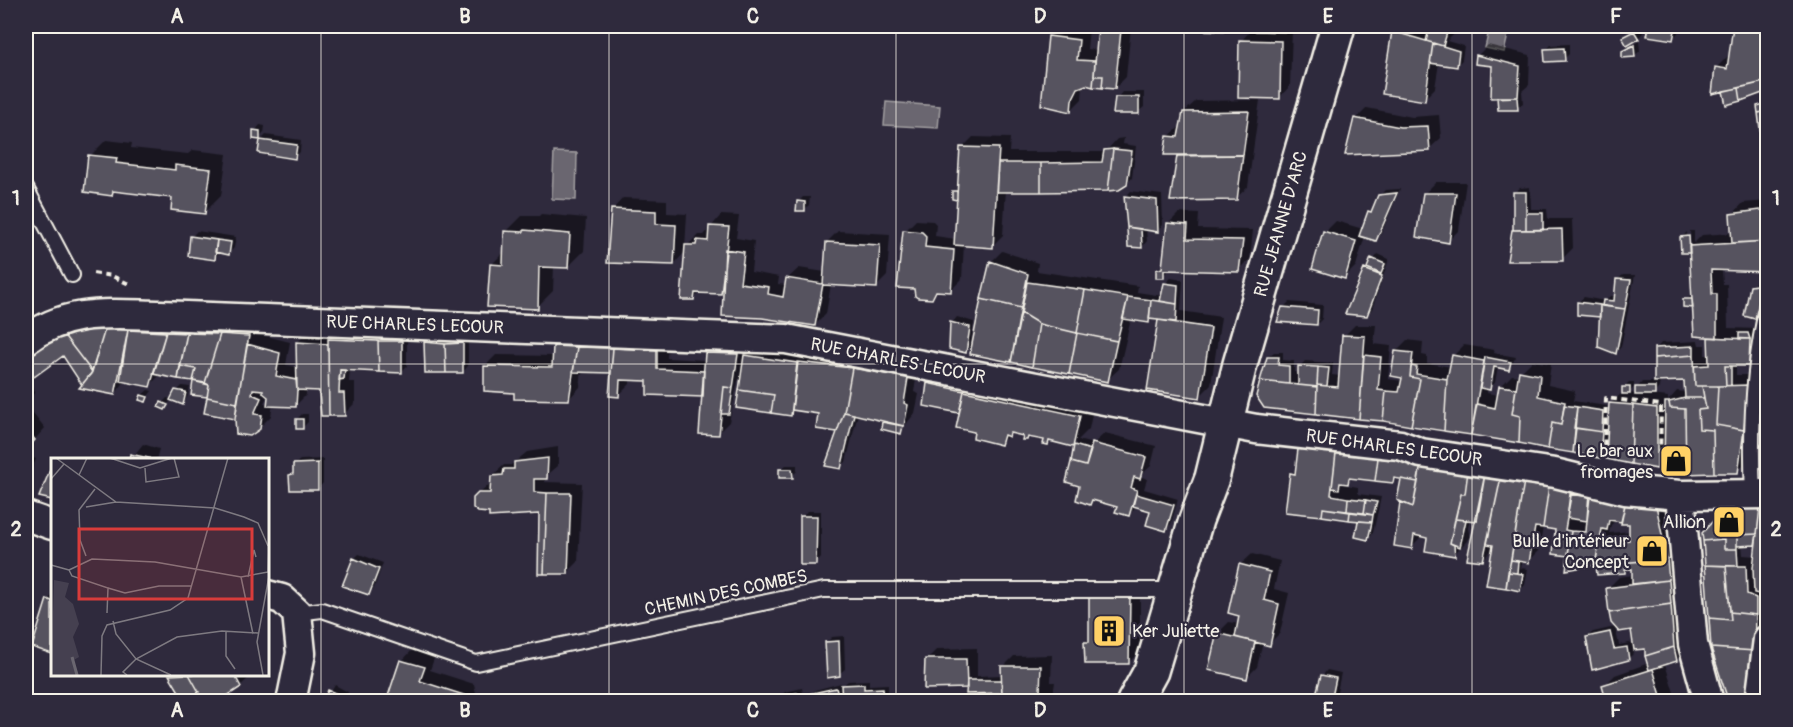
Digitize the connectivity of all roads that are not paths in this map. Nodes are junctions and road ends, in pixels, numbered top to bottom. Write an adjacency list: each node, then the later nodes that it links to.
1 (1338, 26): 6 (street, RUE JEANNE D'ARC)
2 (26, 188): 3 (lane)
3 (72, 275)
4 (1767, 303): 8 (lane)
5 (26, 340): 6 (street, RUE CHARLES LECOUR)
6 (1226, 423): 7 (street, RUE CHARLES LECOUR); 11 (street, RUE JEANNE D'ARC)
7 (1680, 495): 8 (street, RUE CHARLES LECOUR); 17 (street)
8 (1760, 495)
9 (26, 516): 10 (street)
10 (51, 525)
11 (1175, 590): 13 (lane, CHEMIN DES COMBES); 16 (street, RUE JEANNE D'ARC)
12 (268, 595): 13 (street)
13 (297, 613): 15 (street)
14 (1766, 650): 18 (street)
15 (291, 702)
16 (1134, 702)
17 (1709, 702)
18 (1761, 702)

